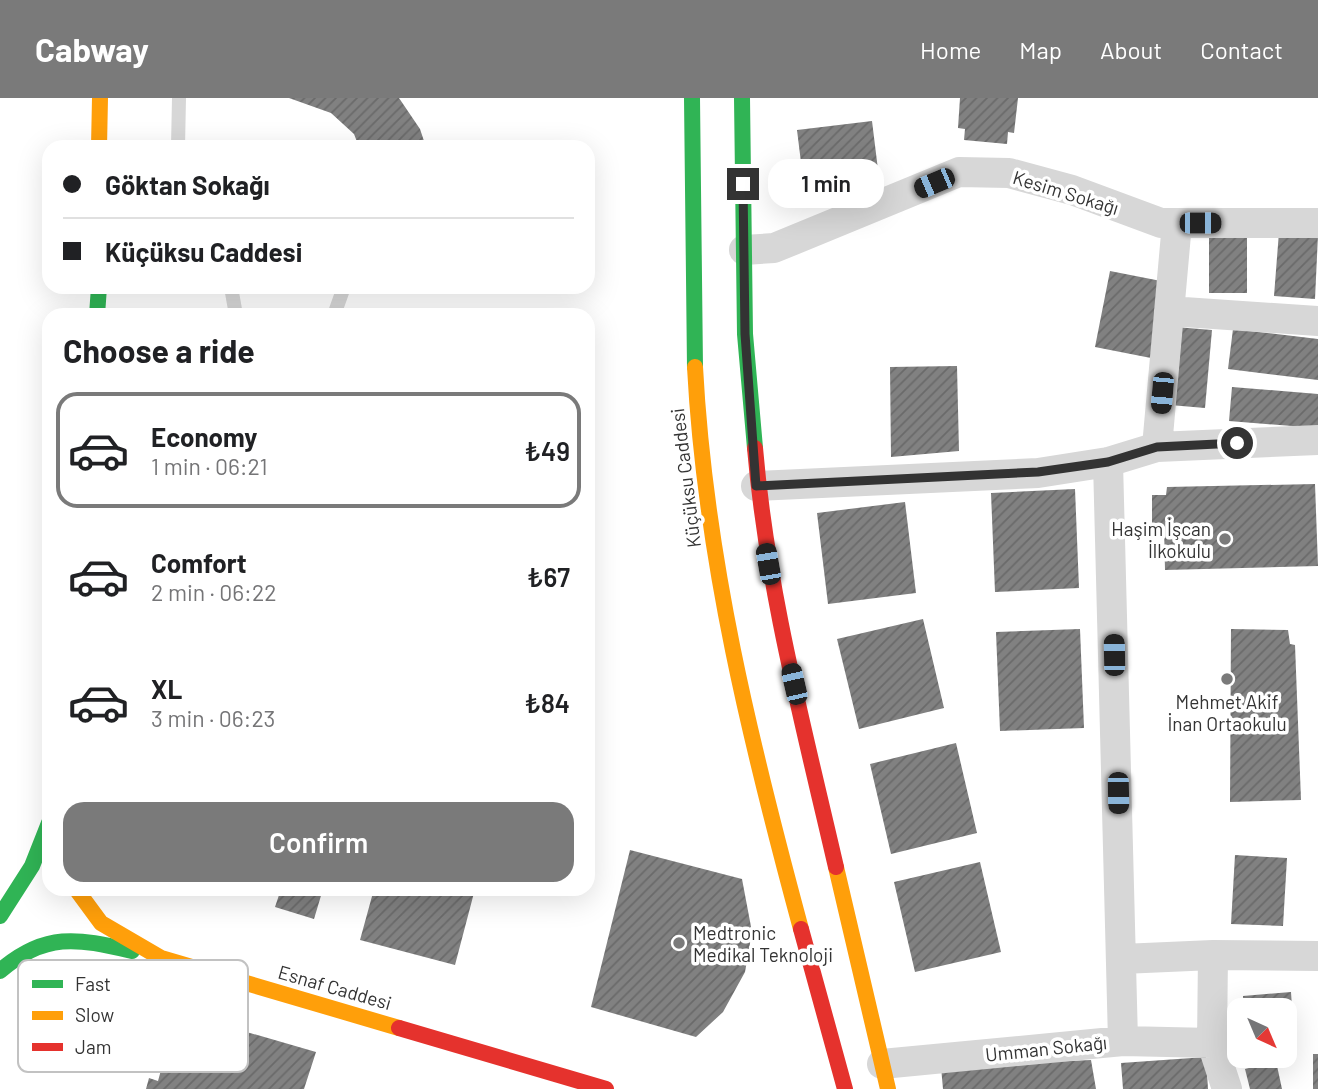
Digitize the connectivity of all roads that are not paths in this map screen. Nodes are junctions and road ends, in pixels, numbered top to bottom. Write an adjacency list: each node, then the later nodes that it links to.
1 (100, 98): 5 (main road)
2 (179, 98): 6 (lane)
3 (692, 98): 30 (main road, Küçüksu Caddesi)
4 (743, 98): 9 (main road)
5 (99, 140)
6 (178, 140)
7 (1177, 223): 8 (street, Kesim Sokağı); 9 (street, Kesim Sokağı); 10 (street)
8 (1318, 223)
9 (744, 250): 15 (main road)
10 (1169, 311): 11 (street); 13 (street)
11 (1318, 321)
12 (1318, 440): 13 (street)
13 (1157, 447): 14 (street)
14 (1108, 462): 15 (street); 22 (street)
15 (756, 486): 28 (main road)
16 (42, 841): 18 (main road)
17 (79, 896): 21 (main road, Esnaf Caddesi)
18 (0, 916)
19 (1213, 956): 20 (street); 22 (street); 27 (street)
20 (1318, 956)
21 (161, 958): 23 (main road, Esnaf Caddesi); 24 (main road)
22 (1122, 959): 26 (street)
23 (168, 960)
24 (0, 971)
25 (248, 984): 29 (main road, Esnaf Caddesi)
26 (1124, 1041): 27 (street, Umman Sokağı); 28 (street, Umman Sokağı)
27 (1212, 1043): 31 (street)
28 (885, 1077)
29 (606, 1089)
30 (845, 1089)
31 (1227, 1089)

